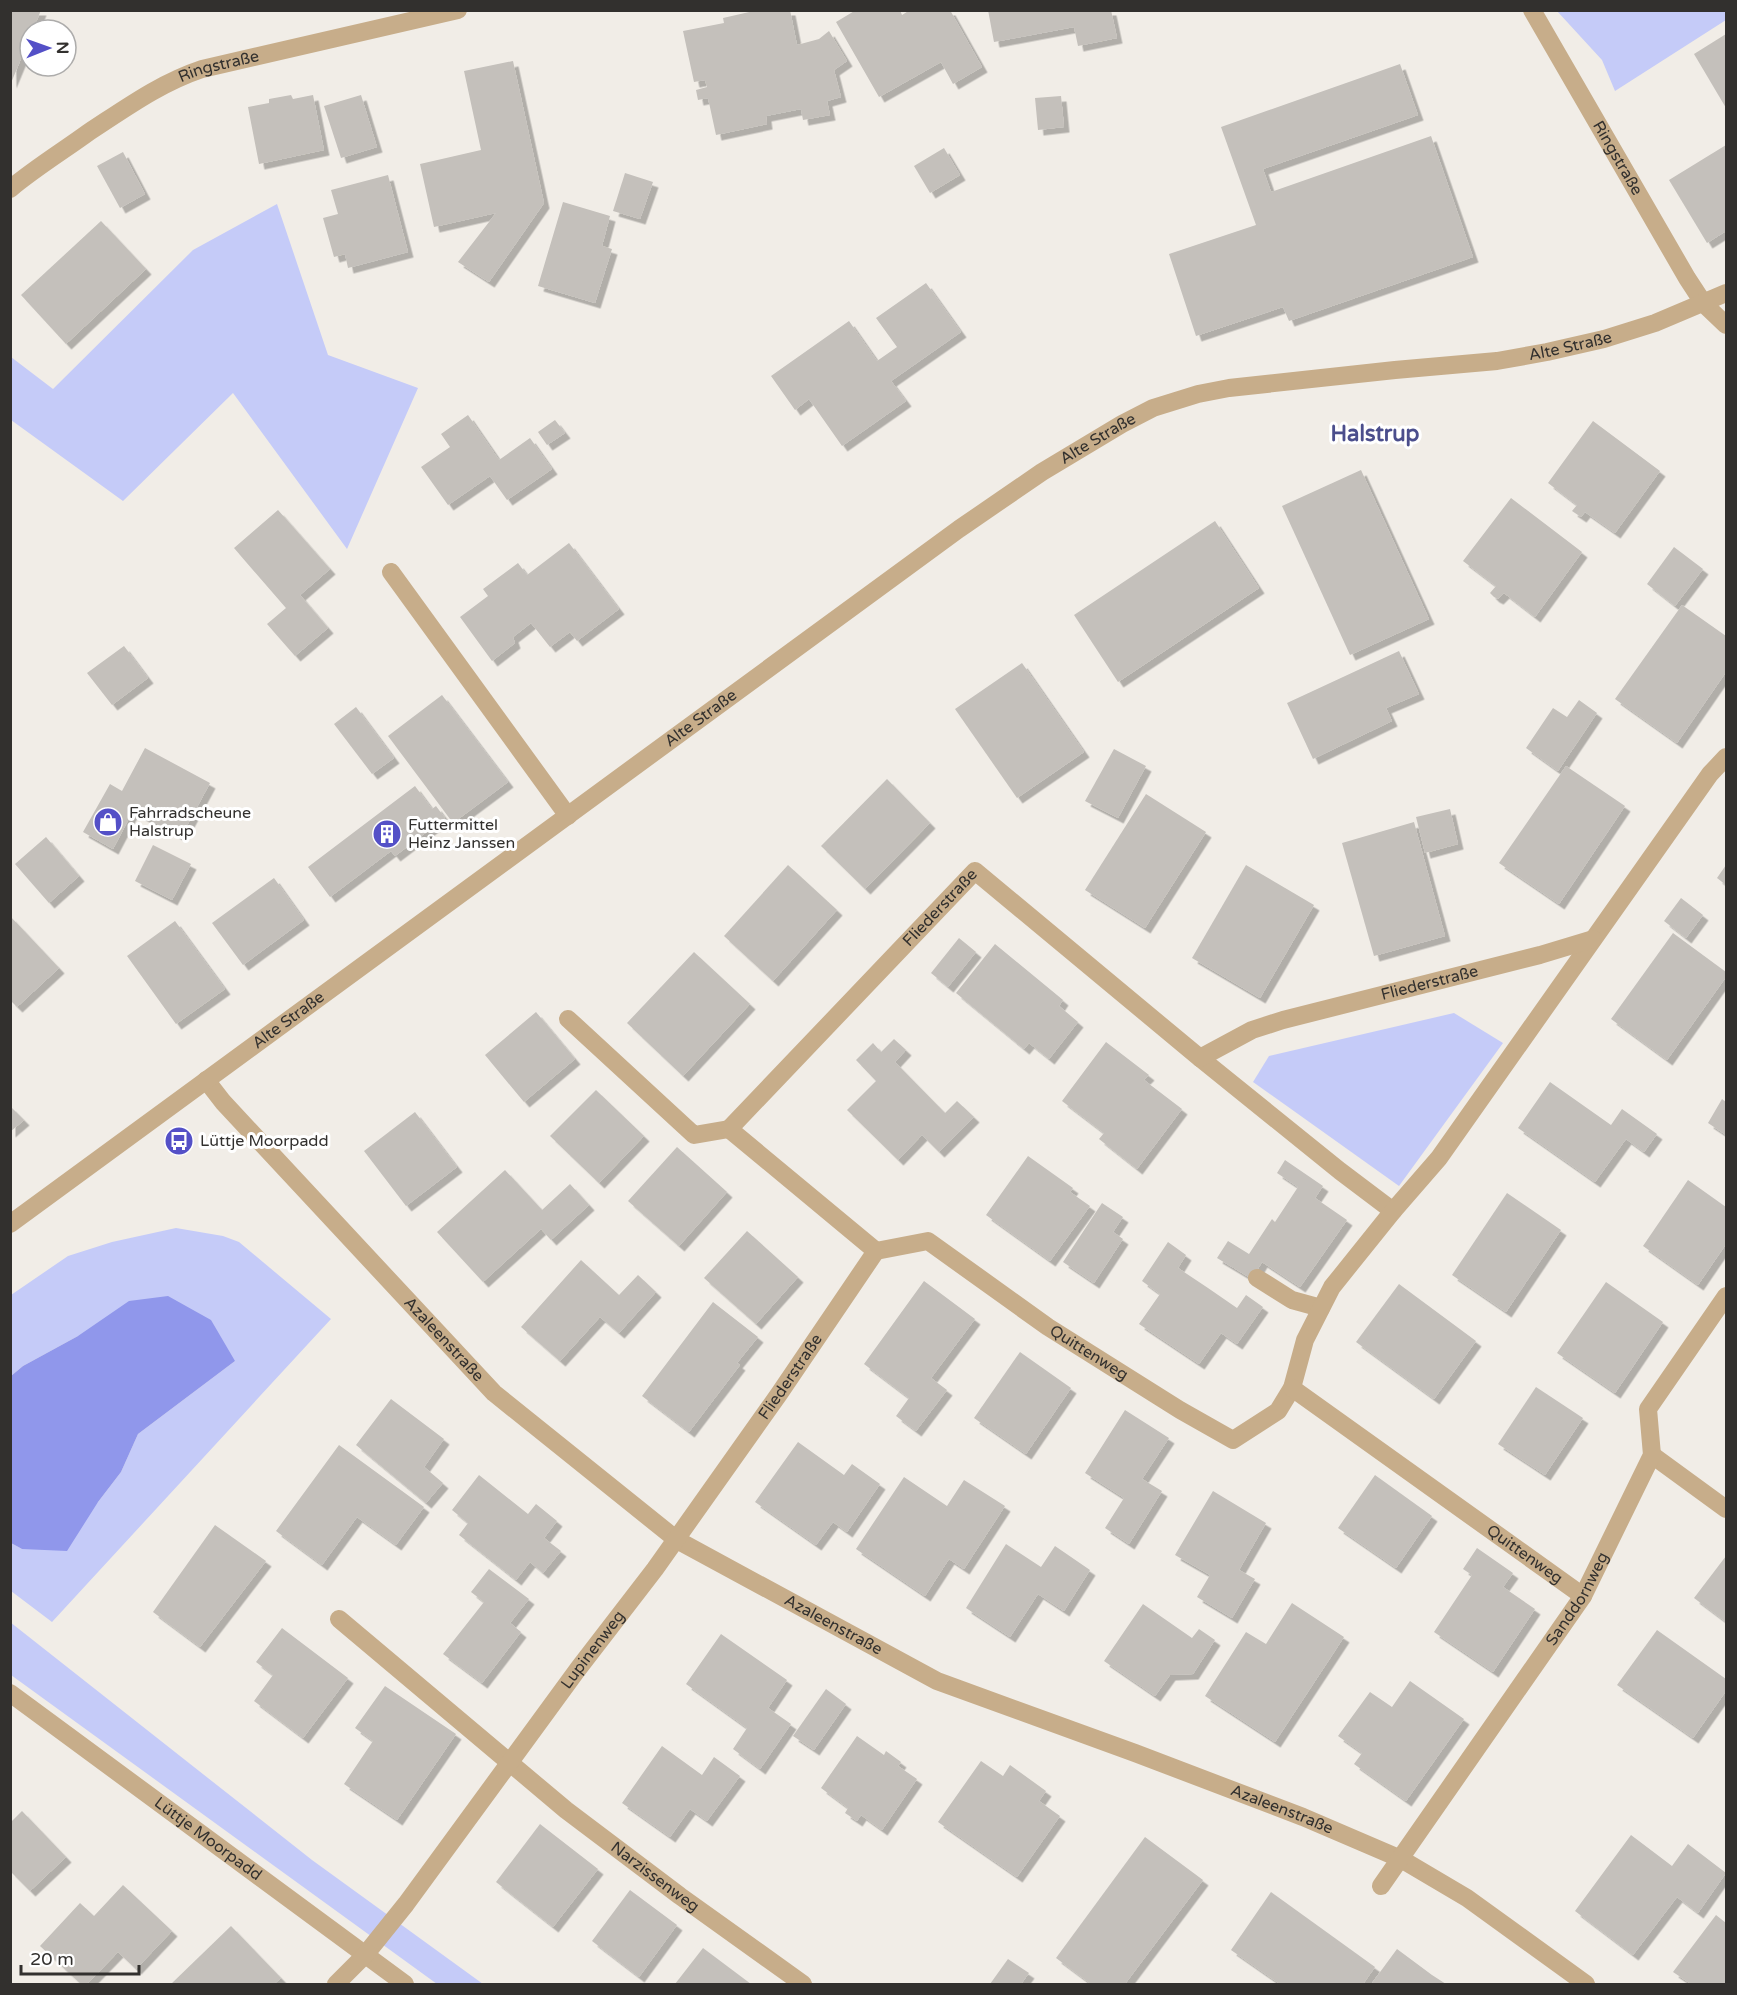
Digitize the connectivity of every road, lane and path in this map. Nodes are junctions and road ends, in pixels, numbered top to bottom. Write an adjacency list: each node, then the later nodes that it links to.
1 (458, 10): 3 (street, Ringstraße)
2 (1533, 10): 5 (street, Ringstraße)
3 (10, 189)
4 (1726, 293): 5 (street, Alte Straße)
5 (1704, 304): 6 (street, Ringstraße); 9 (street, Alte Straße)
6 (1726, 325)
7 (391, 572): 9 (street)
8 (1726, 757): 10 (street)
9 (568, 816): 13 (street, Alte Straße)
10 (1593, 939): 12 (street, Fliederstraße); 15 (street, Quittenweg)
11 (568, 1018): 14 (street)
12 (1200, 1058): 14 (street, Fliederstraße); 15 (street, Fliederstraße)
13 (206, 1080): 16 (street, Alte Straße); 24 (street, Azaleenstraße)
14 (729, 1129): 17 (street)
15 (1393, 1211): 20 (street, Quittenweg)
16 (10, 1224)
17 (876, 1251): 21 (street, Quittenweg); 24 (street, Fliederstraße)
18 (1257, 1278): 20 (street)
19 (1726, 1296): 22 (street)
20 (1322, 1308): 21 (street, Quittenweg)
21 (1292, 1388): 25 (street, Quittenweg)
22 (1652, 1455): 23 (street); 25 (street, Sanddornweg)
23 (1726, 1509)
24 (676, 1540): 28 (street, Lupinenweg); 29 (street, Azaleenstraße)
25 (1583, 1596): 29 (street, Sanddornweg)
26 (339, 1619): 28 (street)
27 (10, 1693): 31 (street, Lüttje Moorpadd)
28 (511, 1762): 31 (street, Lupinenweg); 34 (street, Narzissenweg)
29 (1401, 1859): 30 (street, Sanddornweg); 35 (street, Azaleenstraße)
30 (1381, 1886)
31 (365, 1955): 32 (street, Lupinenweg); 33 (street, Lüttje Moorpadd)
32 (336, 1984)
33 (405, 1984)
34 (803, 1984)
35 (1586, 1984)

